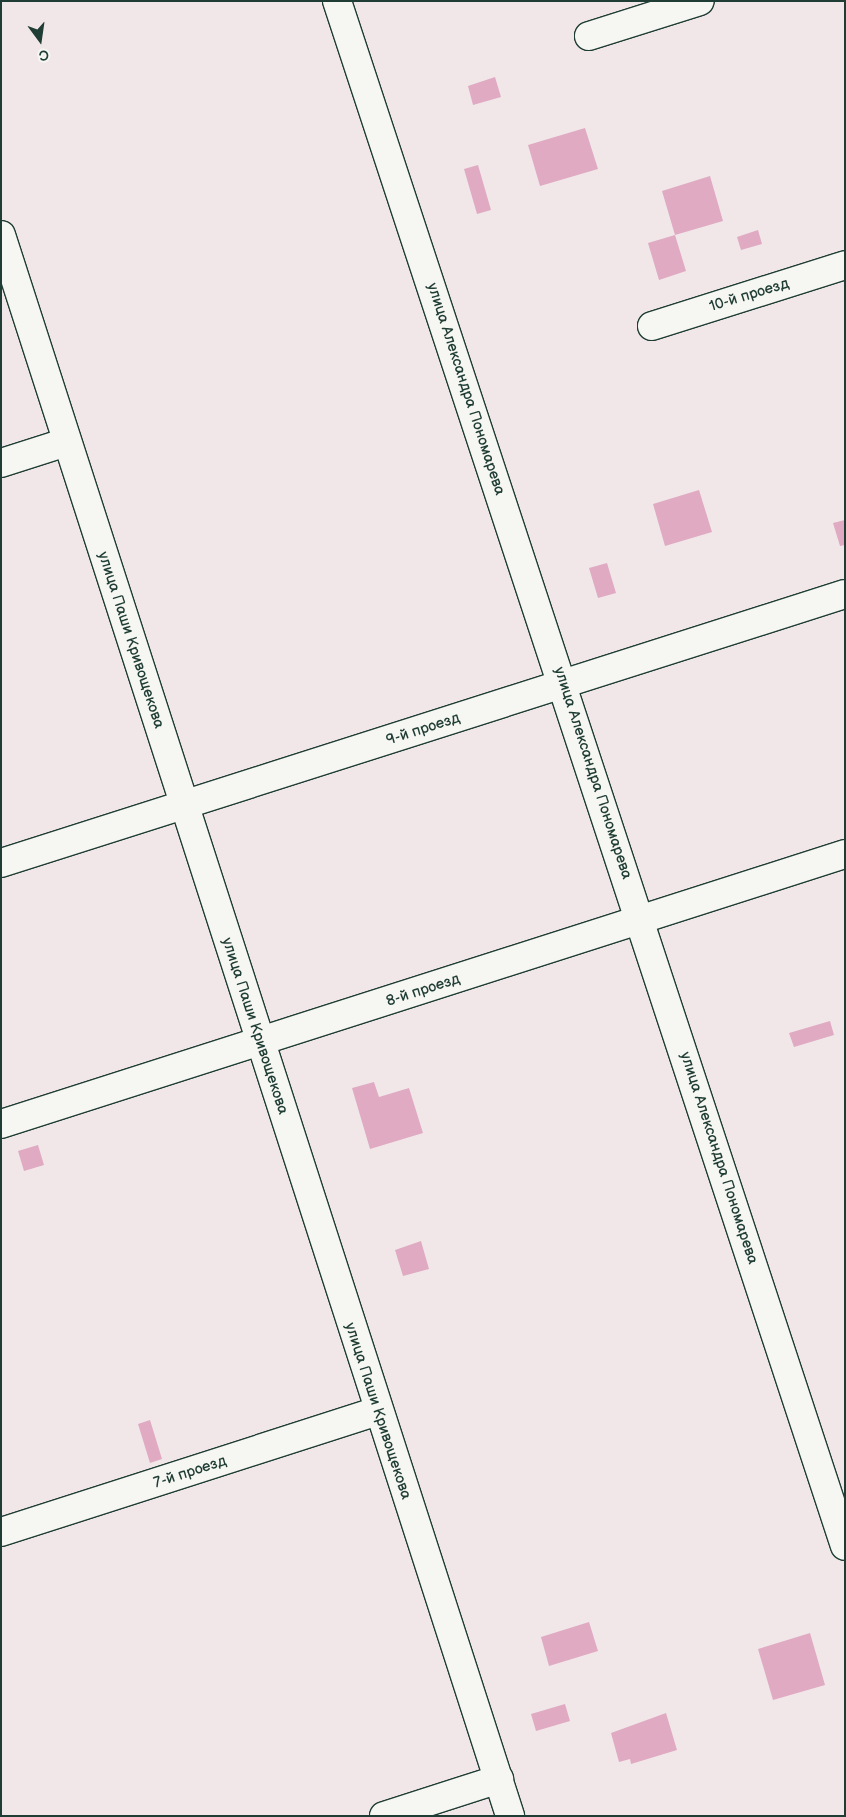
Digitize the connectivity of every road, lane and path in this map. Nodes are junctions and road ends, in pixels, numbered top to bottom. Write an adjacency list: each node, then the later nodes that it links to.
1 (337, 1): 10 (street, улица Александра Пономарева)
2 (700, 1): 3 (street)
3 (589, 36)
4 (1, 235): 7 (street, улица Паши Кривощекова)
5 (845, 265): 6 (street, 10-й проезд)
6 (652, 326)
7 (67, 442): 8 (street); 11 (street, улица Паши Кривощекова)
8 (1, 463)
9 (845, 594): 10 (street, 9-й проезд)
10 (564, 684): 11 (street, 9-й проезд); 14 (street, улица Александра Пономарева)
11 (184, 804): 13 (street, 9-й проезд); 15 (street, улица Паши Кривощекова)
12 (845, 854): 14 (street, 8-й проезд)
13 (1, 863)
14 (642, 920): 15 (street, 8-й проезд); 19 (street, улица Александра Пономарева)
15 (260, 1042): 16 (street, 8-й проезд); 17 (street, улица Паши Кривощекова)
16 (1, 1124)
17 (378, 1411): 18 (street, 7-й проезд); 20 (street, улица Паши Кривощекова)
18 (1, 1532)
19 (845, 1546)
20 (498, 1779): 21 (street); 22 (street, улица Паши Кривощекова)
21 (384, 1816)
22 (510, 1816)

